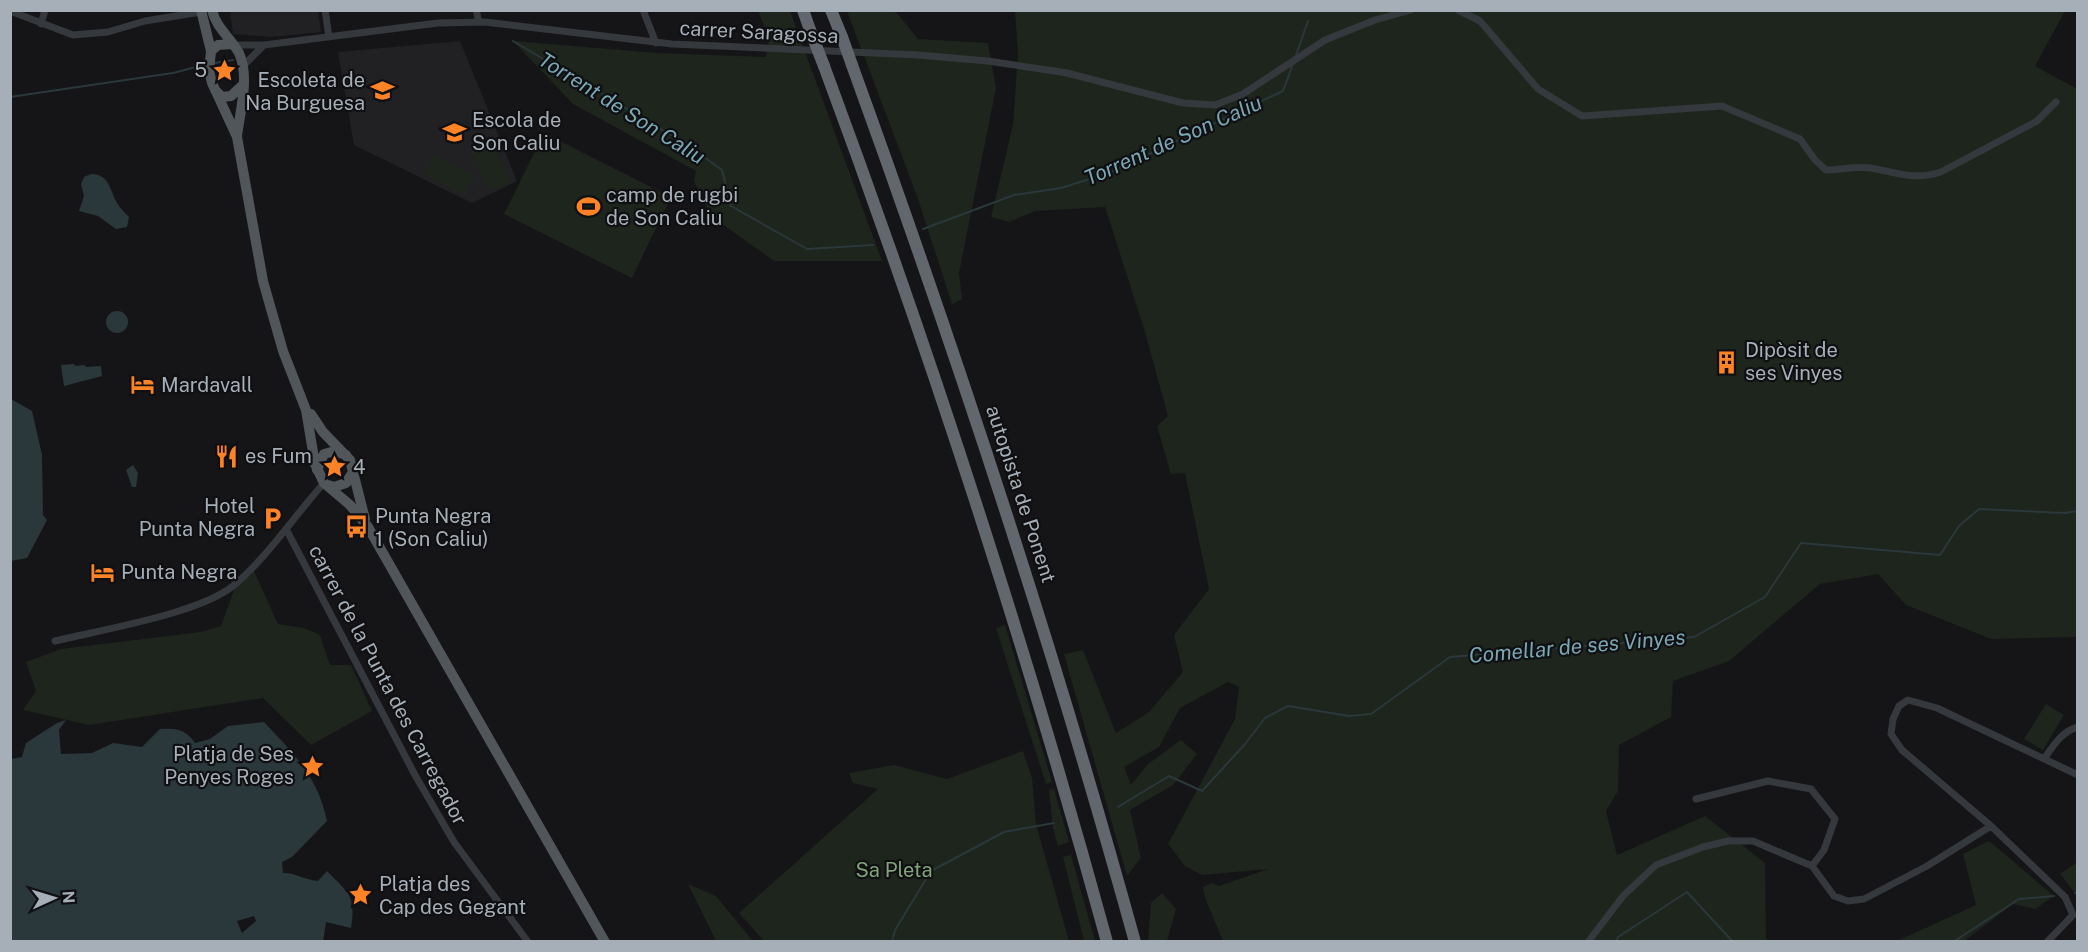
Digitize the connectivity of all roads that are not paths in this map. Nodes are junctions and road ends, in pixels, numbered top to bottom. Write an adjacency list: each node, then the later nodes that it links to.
1 (45, 10): 13 (street)
2 (325, 10): 14 (street)
3 (476, 10): 12 (street)
4 (643, 10): 15 (street)
5 (803, 10): 40 (highway, bridge)
6 (831, 10): 41 (highway, autopista de Ponent, bridge)
7 (1411, 10): 15 (street, carrer Saragossa)
8 (1458, 10): 22 (street)
9 (10, 11): 13 (street)
10 (204, 11): 11 (street); 16 (main road); 18 (main road)
11 (177, 12): 13 (street)
12 (478, 22): 14 (street, carrer Saragossa); 15 (street, carrer Saragossa)
13 (41, 24)
14 (329, 37): 17 (street, carrer Saragossa)
15 (656, 43)
16 (232, 45): 17 (street, carrer Saragossa); 18 (main road); 19 (main road)
17 (264, 45): 19 (street)
18 (211, 51): 21 (main road)
19 (242, 67): 20 (main road)
20 (244, 84): 21 (main road); 23 (main road)
21 (215, 90): 23 (main road)
22 (2056, 102)
23 (237, 137): 24 (main road)
24 (306, 410): 25 (main road); 27 (main road)
25 (346, 455): 26 (main road); 27 (main road)
26 (352, 466): 28 (main road); 29 (main road)
27 (317, 470): 28 (main road)
28 (326, 484): 29 (main road); 30 (street)
29 (368, 527): 39 (main road)
30 (286, 529): 31 (street); 38 (street, carrer de la Punta des Carregador)
31 (54, 641)
32 (2078, 727): 33 (street)
33 (2044, 759): 34 (street); 36 (street)
34 (2078, 775)
35 (1696, 799): 37 (street)
36 (1991, 826): 37 (street); 43 (street)
37 (1812, 866): 42 (street)
38 (528, 942)
39 (605, 942)
40 (1107, 942)
41 (1135, 942)
42 (1588, 942)
43 (2047, 942)

